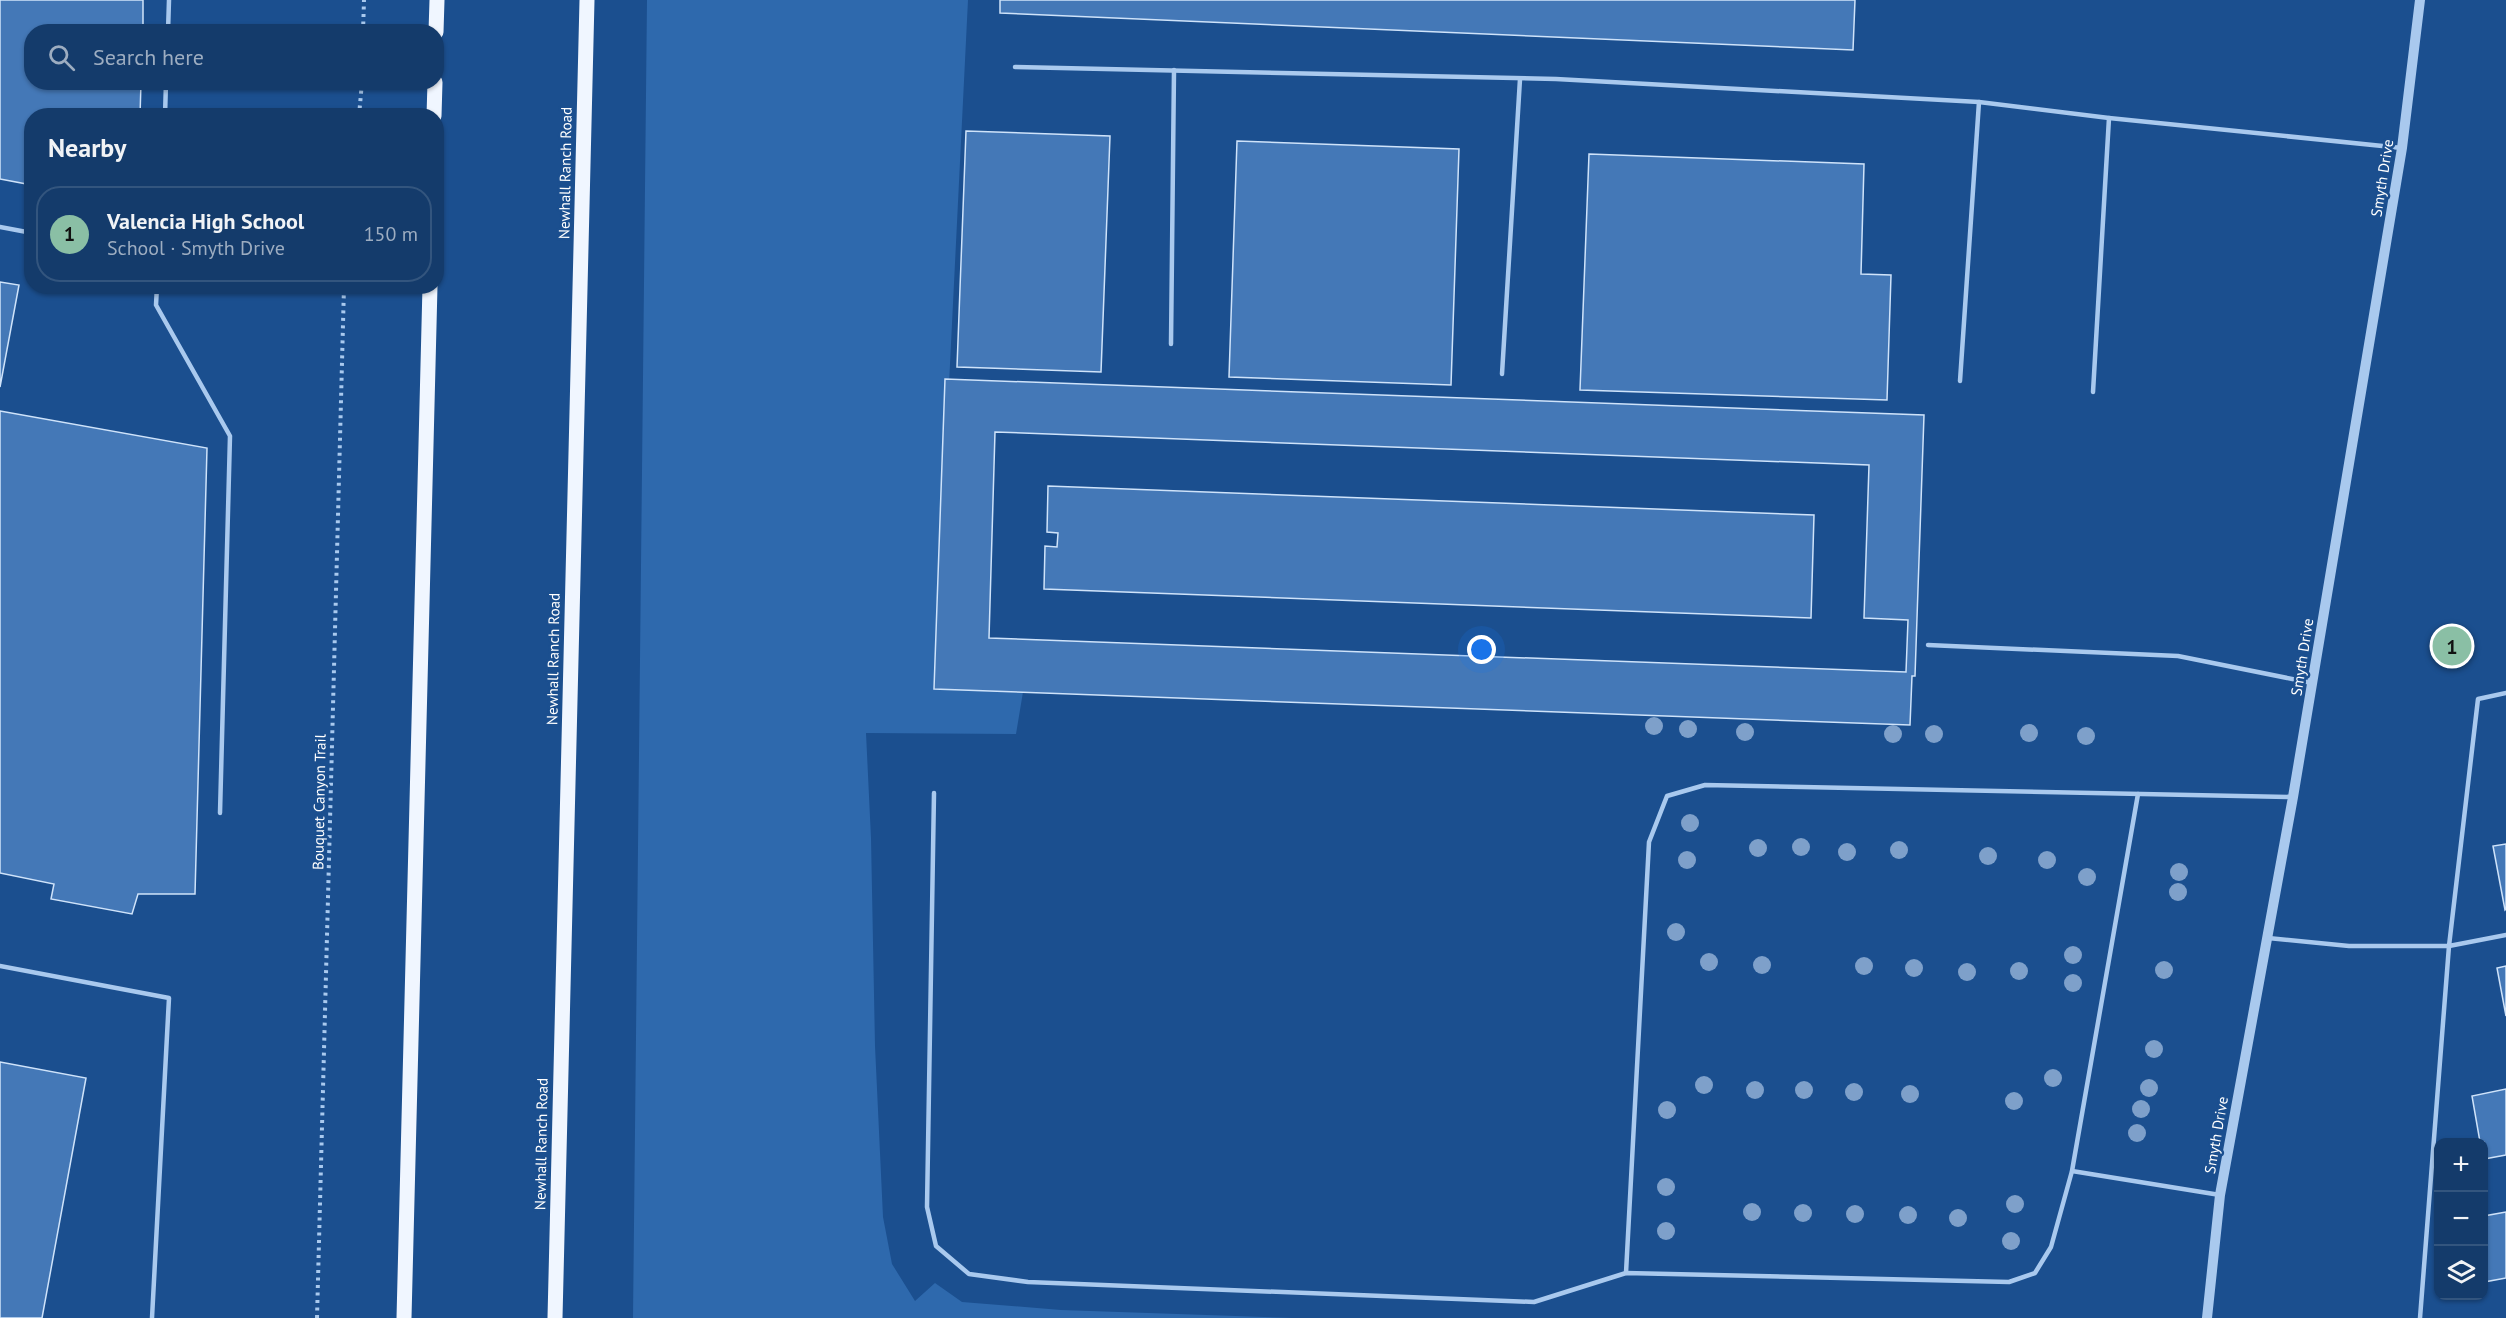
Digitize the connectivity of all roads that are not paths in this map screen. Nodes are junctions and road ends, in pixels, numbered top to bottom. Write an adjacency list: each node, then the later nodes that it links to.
1 (169, 0): 5 (lane)
2 (436, 0): 6 (main road)
3 (587, 0): 41 (main road, Newhall Ranch Road)
4 (2420, 0): 16 (street, Smyth Drive)
5 (168, 24)
6 (436, 24)
7 (1015, 67): 8 (lane)
8 (1174, 70): 9 (lane); 21 (lane)
9 (1520, 79): 12 (lane); 22 (lane)
10 (166, 90): 13 (lane)
11 (435, 90): 14 (main road)
12 (1979, 102): 15 (lane); 23 (lane)
13 (165, 108)
14 (434, 108)
15 (2109, 118): 16 (lane); 24 (lane)
16 (2402, 148): 26 (street, Smyth Drive)
17 (0, 227): 18 (lane)
18 (24, 231)
19 (157, 294): 31 (lane)
20 (429, 294): 40 (main road)
21 (1172, 344)
22 (1502, 374)
23 (1960, 381)
24 (2093, 392)
25 (1928, 645): 26 (lane)
26 (2312, 683): 30 (street, Smyth Drive)
27 (2506, 693): 34 (lane)
28 (934, 793): 38 (lane)
29 (2138, 794): 30 (lane); 36 (lane); 38 (lane)
30 (2294, 797): 33 (street, Smyth Drive)
31 (220, 813)
32 (2506, 935): 34 (lane)
33 (2267, 938): 34 (lane); 37 (street, Smyth Drive)
34 (2449, 946): 43 (lane)
35 (0, 966): 39 (lane)
36 (2072, 1171): 37 (lane); 38 (lane)
37 (2220, 1195): 42 (street, Smyth Drive)
38 (1626, 1273)
39 (152, 1318)
40 (404, 1318)
41 (555, 1318)
42 (2207, 1318)
43 (2420, 1318)

